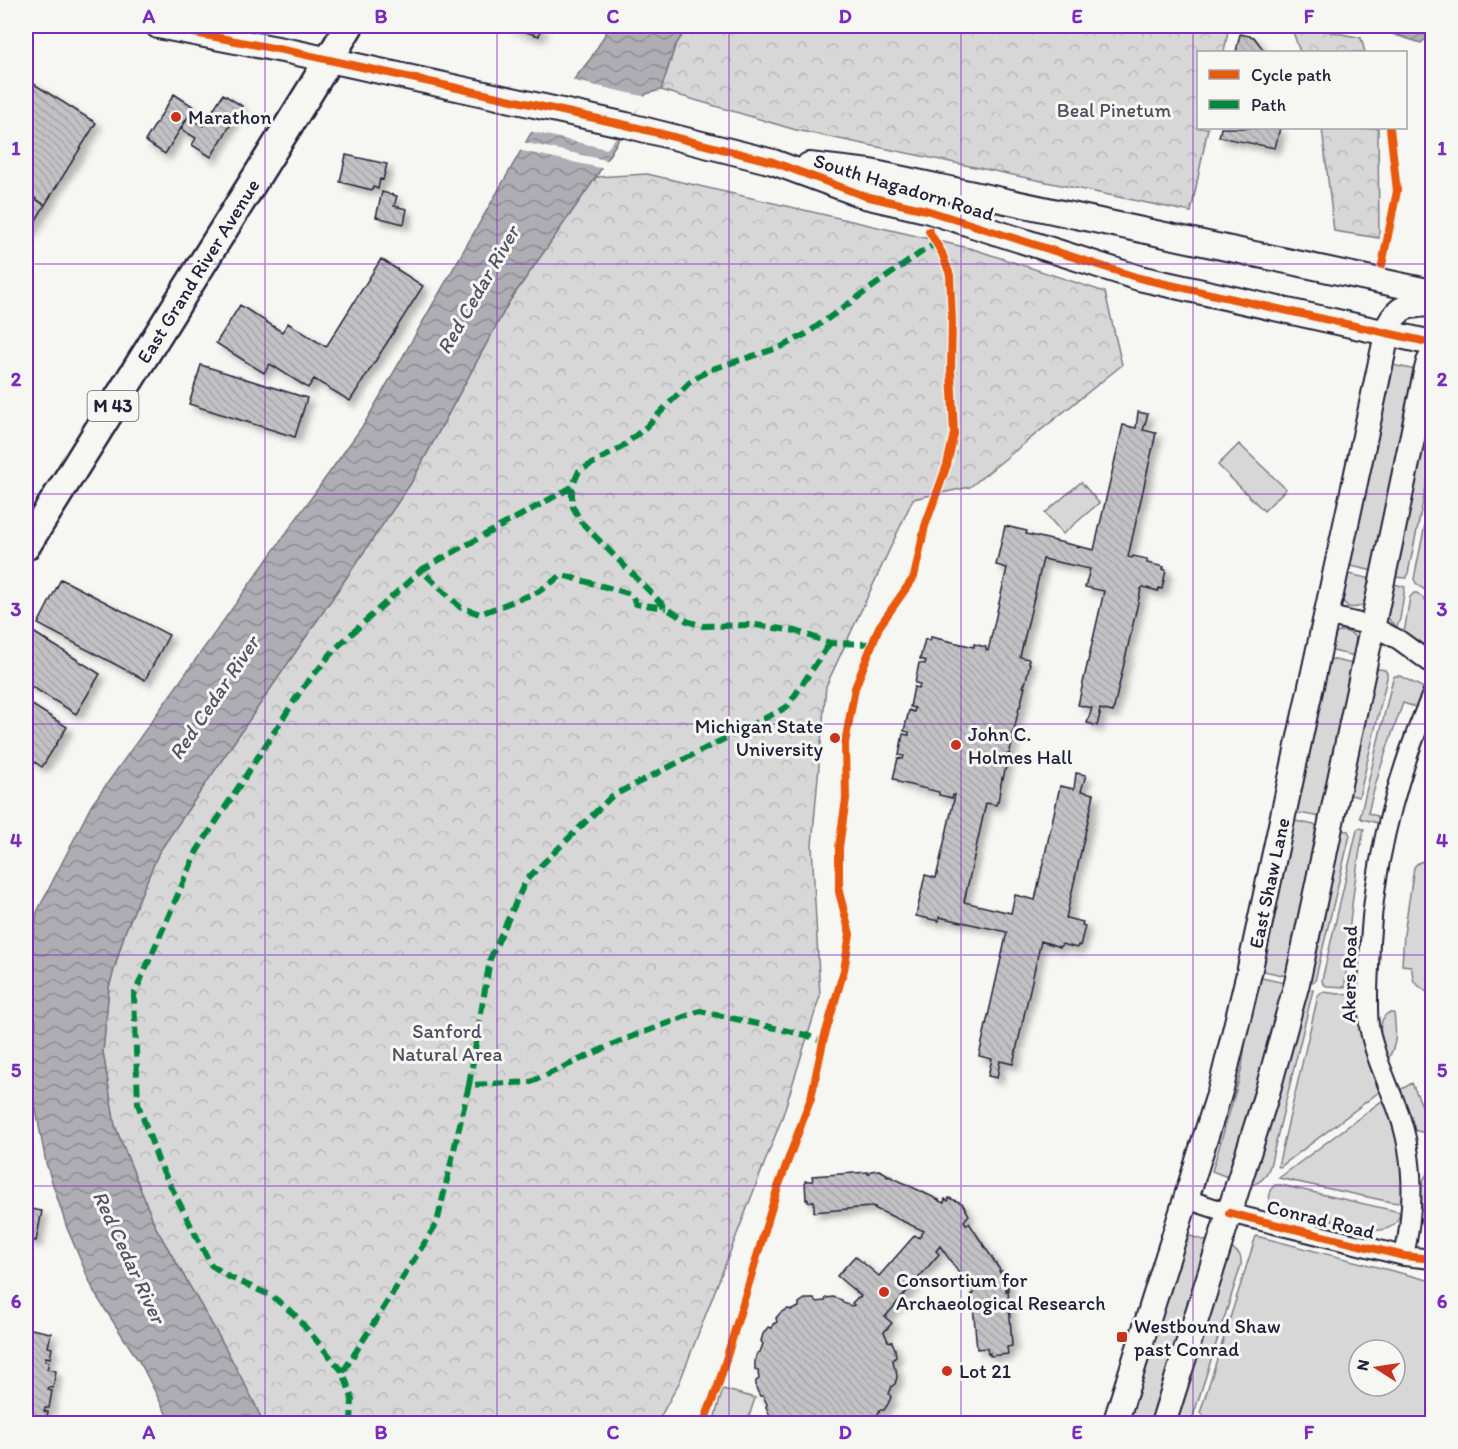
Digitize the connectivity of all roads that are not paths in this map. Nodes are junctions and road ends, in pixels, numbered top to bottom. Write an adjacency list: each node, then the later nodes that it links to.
1 (158, 26): 3 (street, South Hagadorn Road)
2 (349, 26): 3 (main road, East Grand River Avenue / M 43)
3 (329, 60): 4 (street, South Hagadorn Road); 10 (main road, East Grand River Avenue / M 43)
4 (773, 162): 5 (street, South Hagadorn Road); 7 (street, South Hagadorn Road)
5 (1432, 292)
6 (1432, 304): 7 (street)
7 (1387, 333): 8 (street, South Hagadorn Road); 11 (street, East Shaw Lane)
8 (1432, 343)
9 (1432, 357): 12 (street)
10 (26, 546)
11 (1326, 615): 12 (street); 15 (street, East Shaw Lane)
12 (1372, 626): 13 (street); 16 (street)
13 (1432, 664)
14 (1432, 694): 17 (street, Akers Road)
15 (1186, 1199): 16 (street, Conrad Road); 20 (street, East Shaw Lane)
16 (1229, 1214): 17 (street, Conrad Road); 21 (street)
17 (1404, 1256): 18 (street, Conrad Road); 19 (street, Conrad Road)
18 (1432, 1259)
19 (1432, 1267)
20 (1115, 1424)
21 (1163, 1424)

